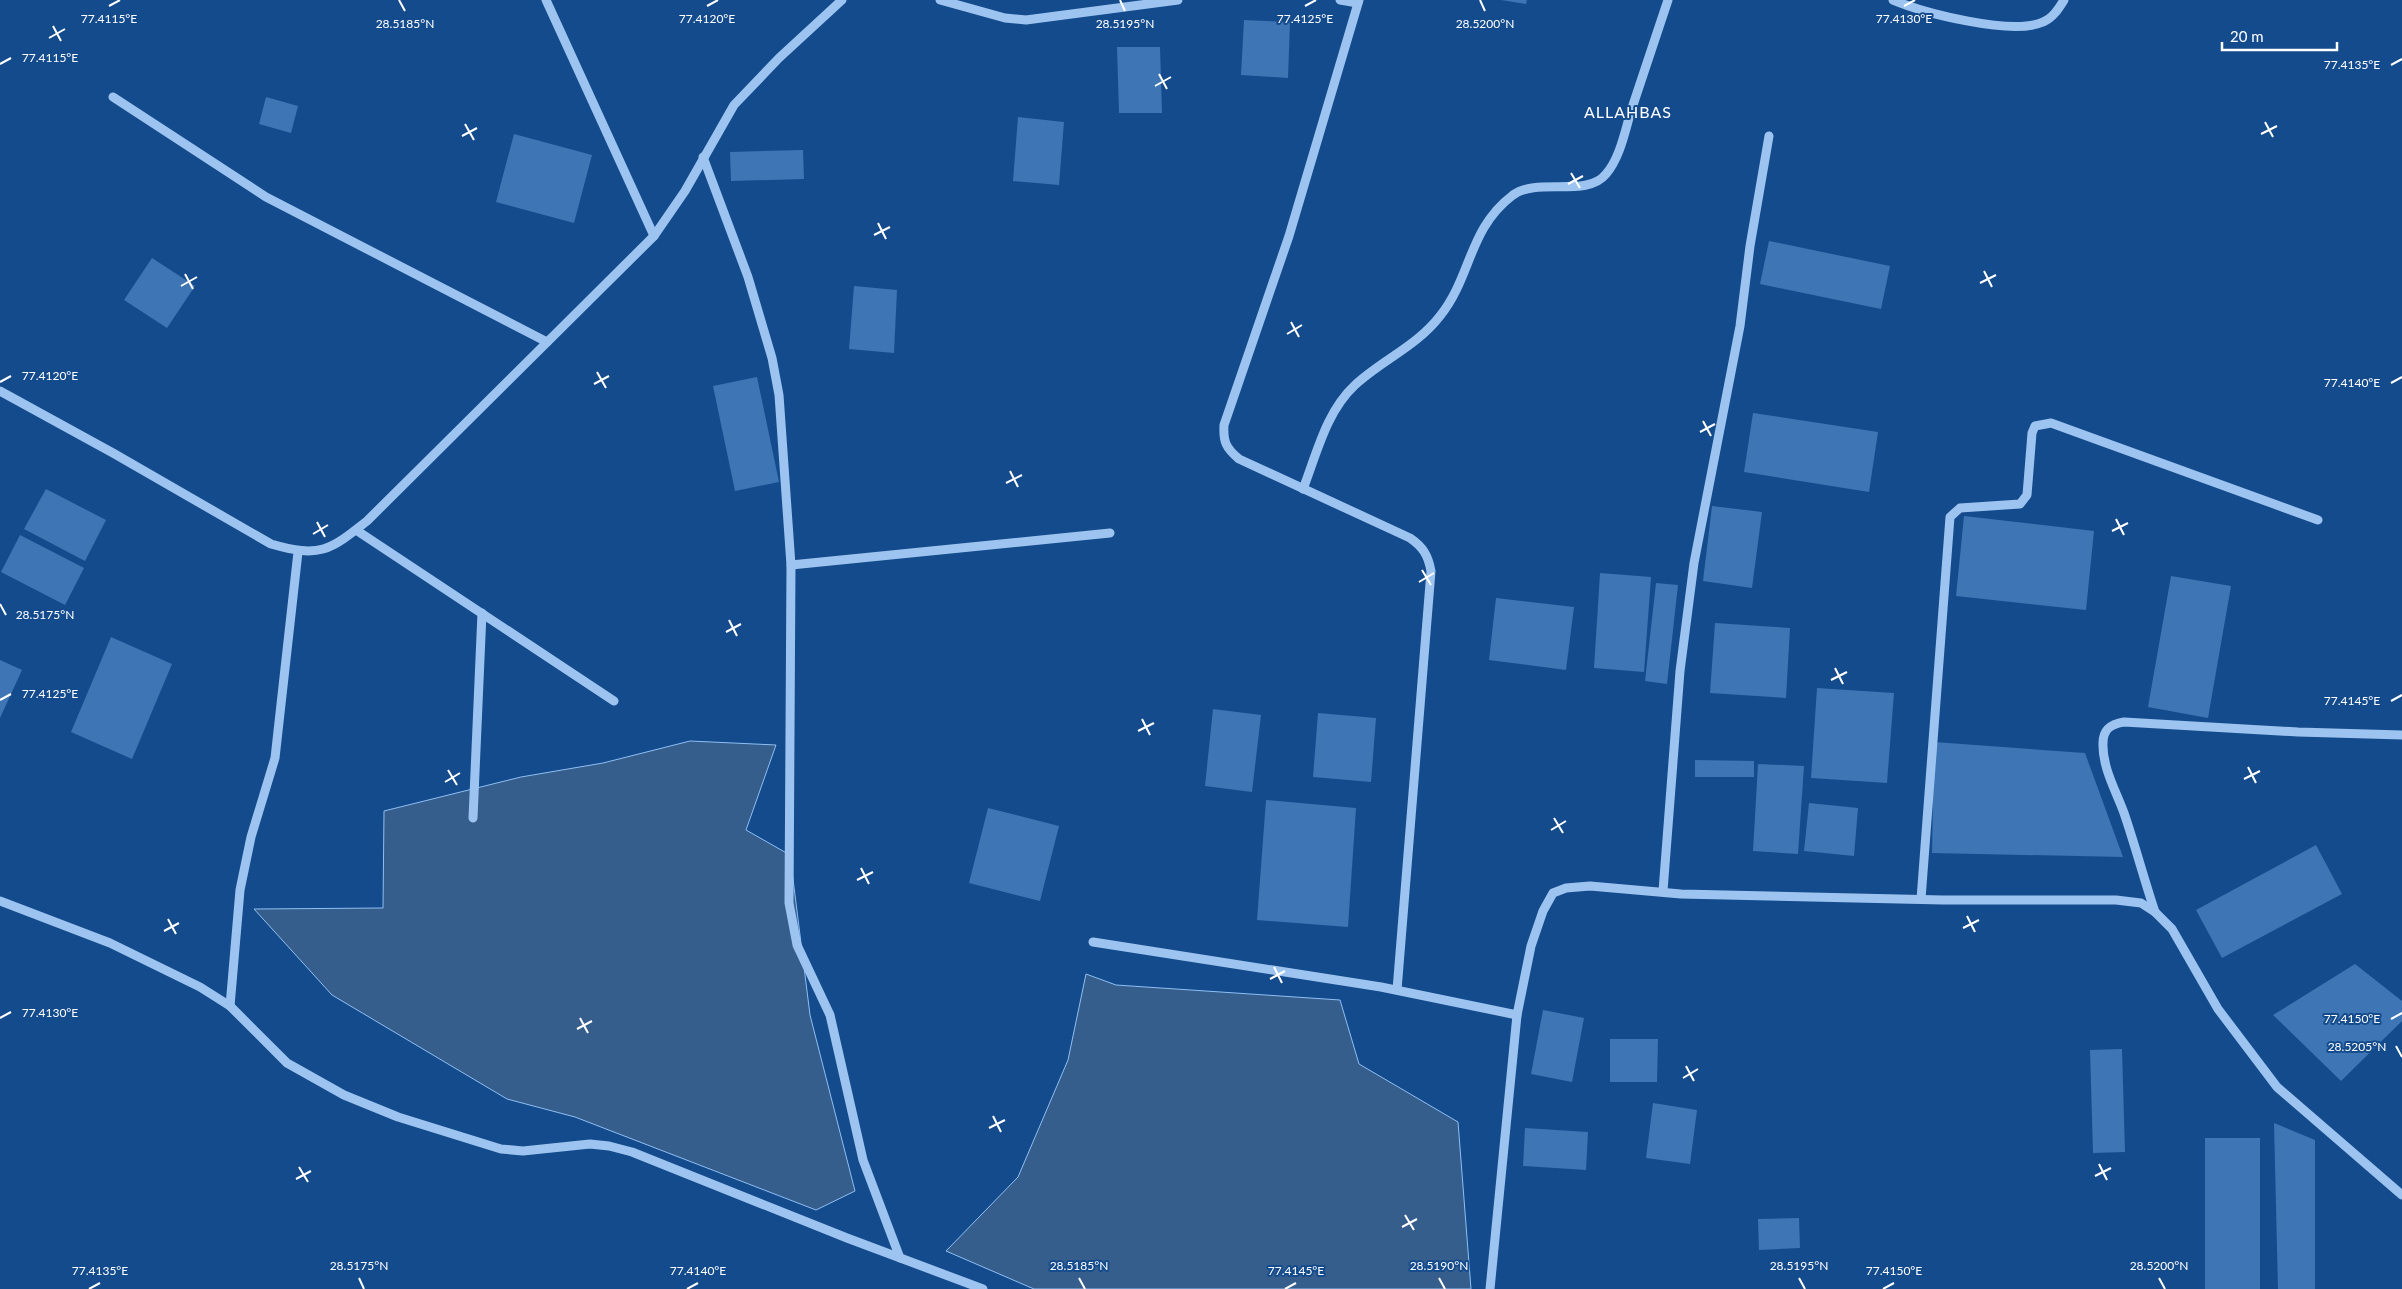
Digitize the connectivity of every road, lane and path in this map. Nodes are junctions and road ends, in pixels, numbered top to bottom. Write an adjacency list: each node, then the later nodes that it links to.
1 (546, 0): 13 (street)
2 (842, 0): 12 (street)
3 (940, 0): 4 (street)
4 (1178, 0)
5 (1340, 0): 9 (street)
6 (1668, 0): 16 (street)
7 (1893, 0): 8 (street)
8 (2064, 0)
9 (1359, 2): 16 (street)
10 (113, 98): 14 (street)
11 (1769, 136): 26 (street)
12 (703, 157): 13 (street); 21 (street)
13 (654, 236): 14 (street)
14 (547, 342): 18 (street)
15 (0, 391): 20 (street)
16 (1303, 489): 31 (street)
17 (2318, 520): 27 (street)
18 (356, 530): 20 (street); 22 (street)
19 (1110, 533): 21 (street)
20 (298, 552): 32 (street)
21 (791, 565): 35 (street)
22 (482, 614): 23 (street); 25 (street)
23 (614, 701)
24 (2402, 735): 29 (street)
25 (473, 818)
26 (1663, 891): 27 (street); 33 (street)
27 (1921, 899): 29 (street)
28 (0, 901): 32 (street)
29 (2155, 912): 34 (street)
30 (1092, 942): 31 (street)
31 (1397, 990): 33 (street)
32 (230, 1006): 35 (street)
33 (1518, 1015): 37 (street)
34 (2402, 1195)
35 (900, 1258): 36 (street)
36 (983, 1289)
37 (1490, 1289)

